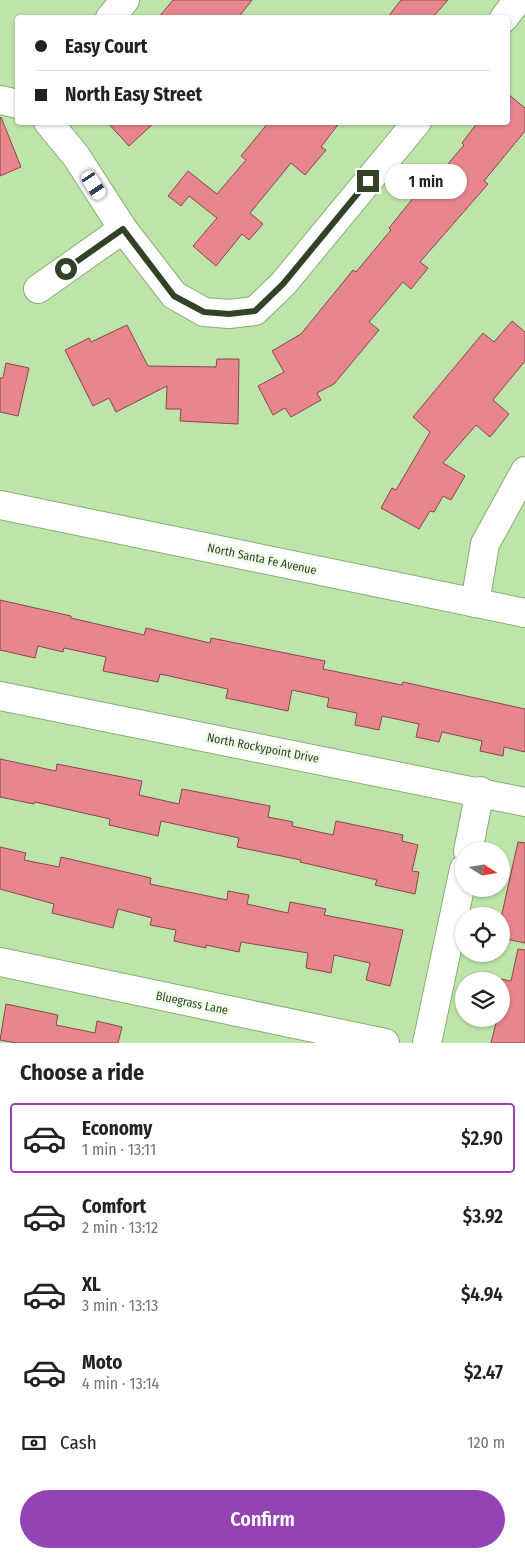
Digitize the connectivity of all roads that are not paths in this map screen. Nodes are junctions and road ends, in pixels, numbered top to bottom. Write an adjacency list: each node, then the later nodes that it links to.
1 (125, 0): 3 (street)
2 (518, 0): 4 (street)
3 (112, 15)
4 (506, 15)
5 (0, 100): 6 (street)
6 (15, 103)
7 (50, 125): 9 (street)
8 (415, 125): 9 (street)
9 (123, 229): 10 (street)
10 (38, 289)
11 (525, 471): 13 (street)
12 (0, 505): 13 (street, North Santa Fe Avenue)
13 (475, 603): 14 (street, North Santa Fe Avenue)
14 (525, 613)
15 (0, 696): 16 (street, North Rockypoint Drive)
16 (480, 792): 17 (street, North Rockypoint Drive); 18 (street)
17 (525, 802)
18 (470, 842)
19 (458, 898): 22 (street)
20 (0, 962): 21 (street, Bluegrass Lane)
21 (385, 1043)
22 (426, 1043)

